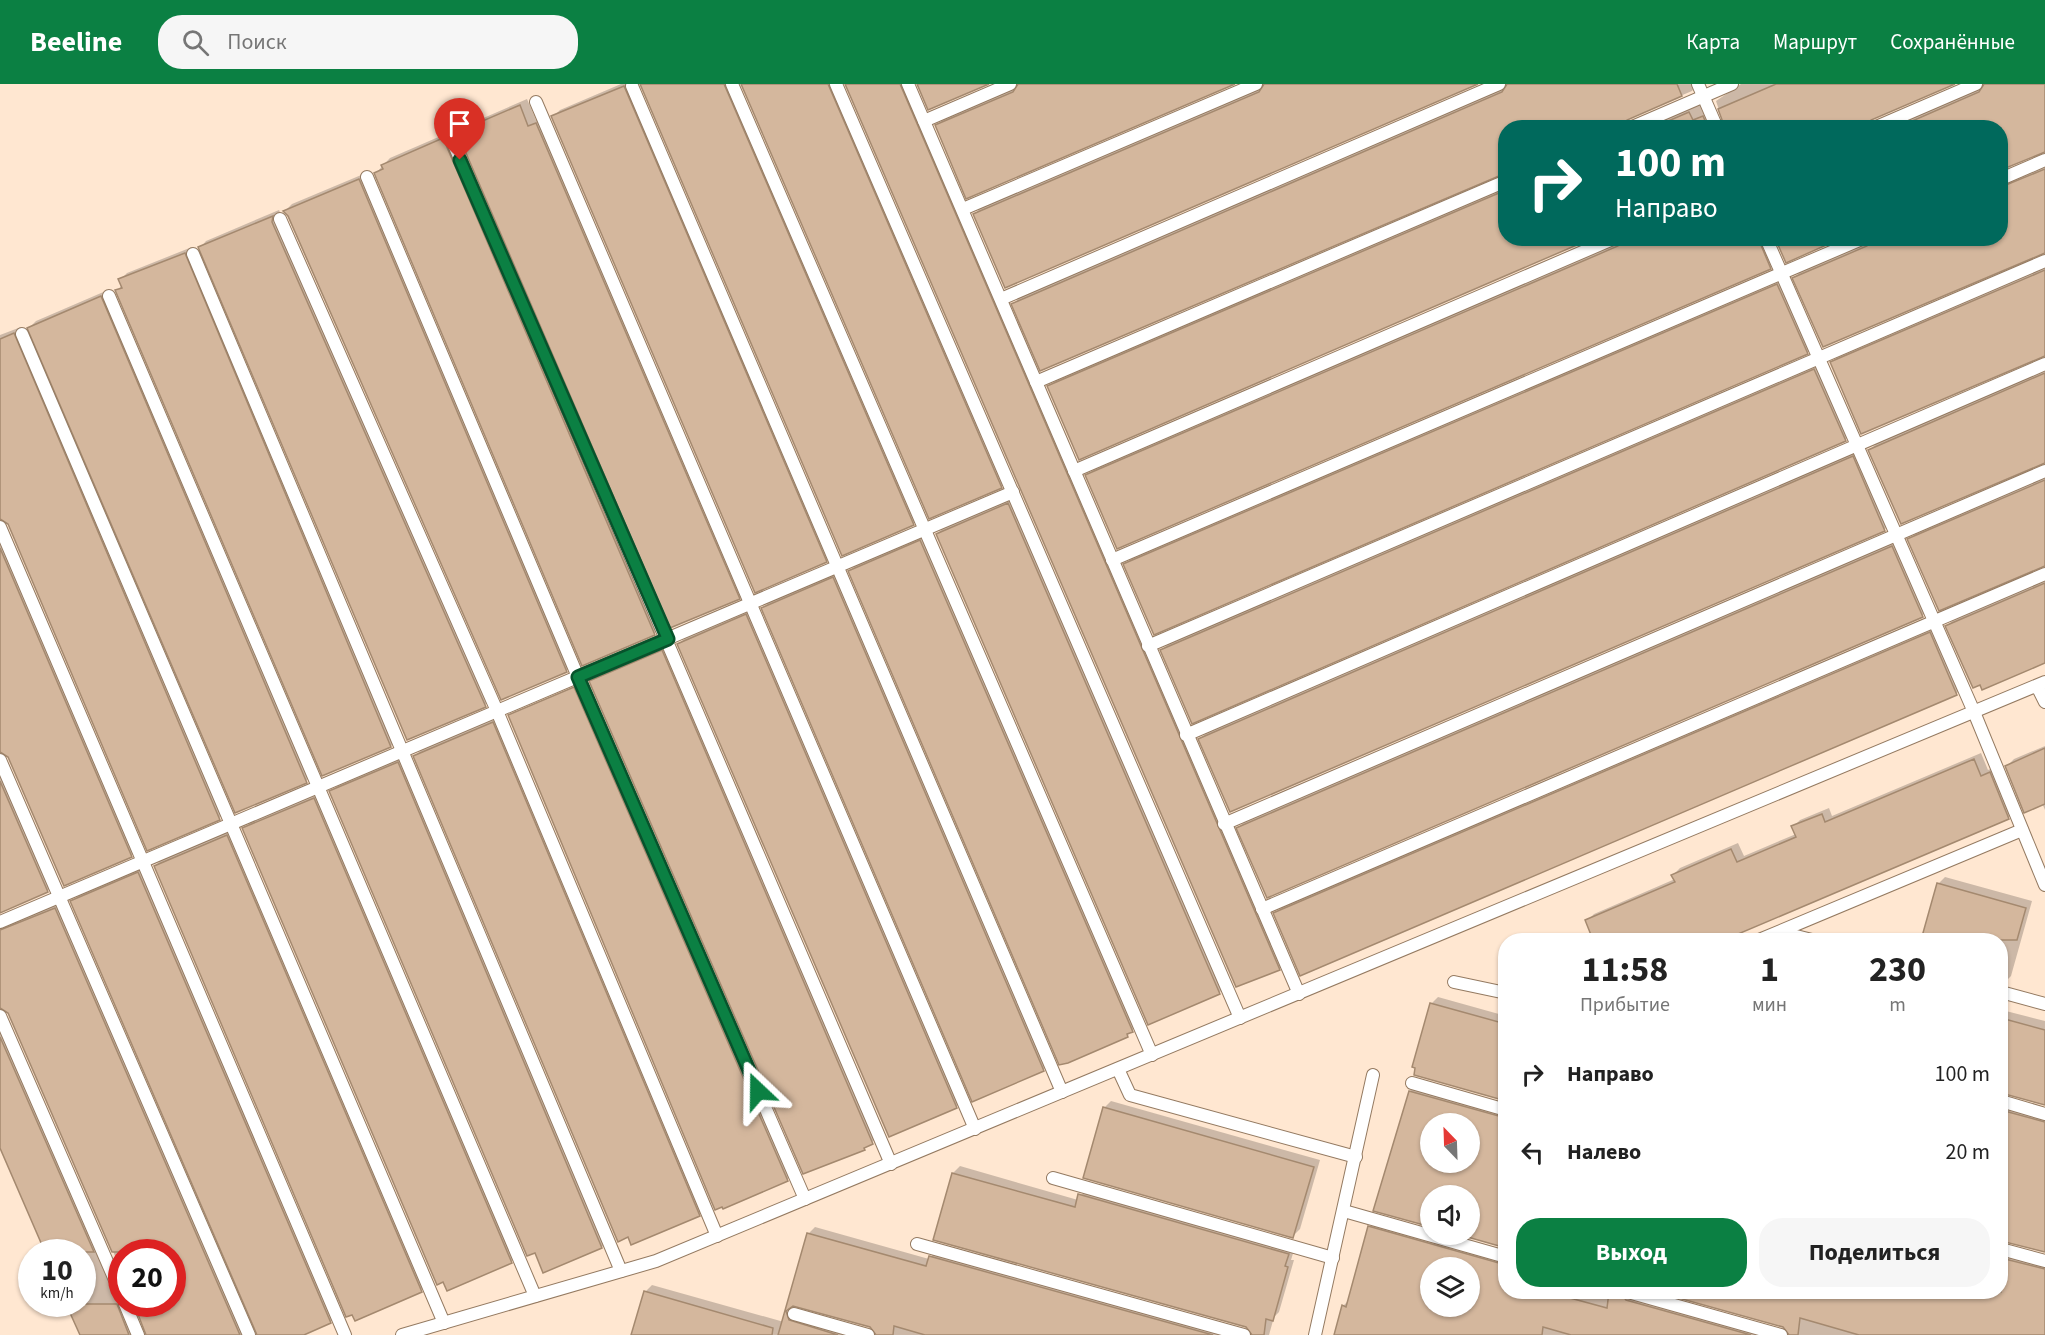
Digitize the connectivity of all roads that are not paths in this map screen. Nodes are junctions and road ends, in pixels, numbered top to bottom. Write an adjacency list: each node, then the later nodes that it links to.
1 (732, 84): 41 (lane)
2 (836, 84): 39 (lane)
3 (908, 84): 16 (lane)
4 (1010, 84): 16 (lane)
5 (1256, 84): 22 (lane)
6 (1499, 84): 31 (lane)
7 (1698, 84): 11 (lane)
8 (1732, 84): 11 (lane)
9 (1976, 84): 15 (lane)
10 (632, 86): 44 (lane)
11 (1703, 96): 13 (lane); 14 (lane)
12 (536, 102): 46 (lane)
13 (1648, 120)
14 (1714, 120)
15 (1893, 120)
16 (924, 121): 22 (lane)
17 (451, 138): 48 (lane)
18 (2045, 160): 19 (lane)
19 (2008, 176)
20 (367, 177): 50 (lane)
21 (1498, 184): 35 (lane)
22 (963, 209): 31 (lane)
23 (280, 219): 53 (lane)
24 (1596, 246): 37 (lane)
25 (1770, 246): 29 (lane)
26 (1846, 246): 29 (lane)
27 (193, 254): 56 (lane)
28 (2045, 261): 33 (lane)
29 (1782, 274): 33 (lane); 43 (lane)
30 (109, 296): 58 (lane)
31 (1000, 299): 35 (lane)
32 (22, 334): 59 (lane)
33 (1818, 358): 36 (lane); 49 (lane)
34 (2045, 364): 36 (lane)
35 (1036, 382): 37 (lane)
36 (1857, 445): 42 (lane); 55 (lane)
37 (1074, 471): 43 (lane)
38 (2045, 471): 42 (lane)
39 (1013, 492): 41 (lane); 75 (lane)
40 (0, 527): 62 (lane)
41 (925, 530): 44 (lane); 76 (lane)
42 (1896, 535): 47 (lane); 60 (lane)
43 (1112, 560): 49 (lane)
44 (839, 566): 46 (lane); 80 (lane)
45 (2045, 573): 47 (lane)
46 (751, 603): 48 (lane); 84 (lane)
47 (1934, 621): 54 (lane); 65 (lane)
48 (668, 639): 50 (lane); 86 (lane)
49 (1148, 646): 55 (lane)
50 (578, 677): 53 (lane); 88 (lane)
51 (2041, 684): 52 (lane); 54 (lane)
52 (2045, 702)
53 (497, 711): 56 (lane); 90 (lane)
54 (1974, 712): 61 (lane); 71 (lane)
55 (1186, 735): 60 (lane)
56 (404, 751): 58 (lane); 97 (lane)
57 (0, 760): 64 (lane)
58 (319, 787): 59 (lane); 98 (lane)
59 (232, 824): 62 (lane); 102 (lane)
60 (1224, 824): 65 (lane)
61 (2022, 831): 63 (lane); 67 (lane)
62 (143, 861): 64 (lane); 105 (lane)
63 (2045, 885)
64 (58, 897): 66 (lane); 104 (lane)
65 (1262, 909): 71 (lane)
66 (0, 922)
67 (1780, 932): 68 (lane)
68 (1784, 933)
69 (1454, 982): 70 (lane)
70 (1498, 991)
71 (1299, 994): 75 (lane)
72 (2008, 994): 73 (lane)
73 (2045, 1004)
74 (0, 1016): 96 (lane)
75 (1240, 1018): 76 (lane)
76 (1152, 1054): 77 (lane)
77 (1118, 1069): 80 (lane); 85 (lane)
78 (1373, 1075): 85 (lane)
79 (1412, 1083): 82 (lane)
80 (1062, 1092): 84 (lane)
81 (2008, 1103): 83 (lane)
82 (1498, 1108)
83 (2045, 1114)
84 (975, 1129): 86 (lane)
85 (1356, 1157): 89 (lane)
86 (891, 1164): 88 (lane)
87 (1053, 1178): 94 (lane)
88 (806, 1200): 90 (lane)
89 (1344, 1211): 93 (lane); 94 (lane)
90 (717, 1236): 97 (lane)
91 (917, 1244): 108 (lane)
92 (2008, 1251): 95 (lane)
93 (1498, 1255)
94 (1333, 1258): 109 (lane)
95 (2045, 1262)
96 (108, 1264)
97 (621, 1271): 98 (lane)
98 (536, 1296): 102 (lane)
99 (1653, 1299): 110 (lane)
100 (794, 1314): 107 (lane)
101 (130, 1317): 103 (lane)
102 (444, 1323): 106 (lane)
103 (138, 1335)
104 (249, 1335)
105 (345, 1335)
106 (402, 1335)
107 (868, 1335)
108 (1244, 1335)
109 (1316, 1335)
110 (1781, 1335)

